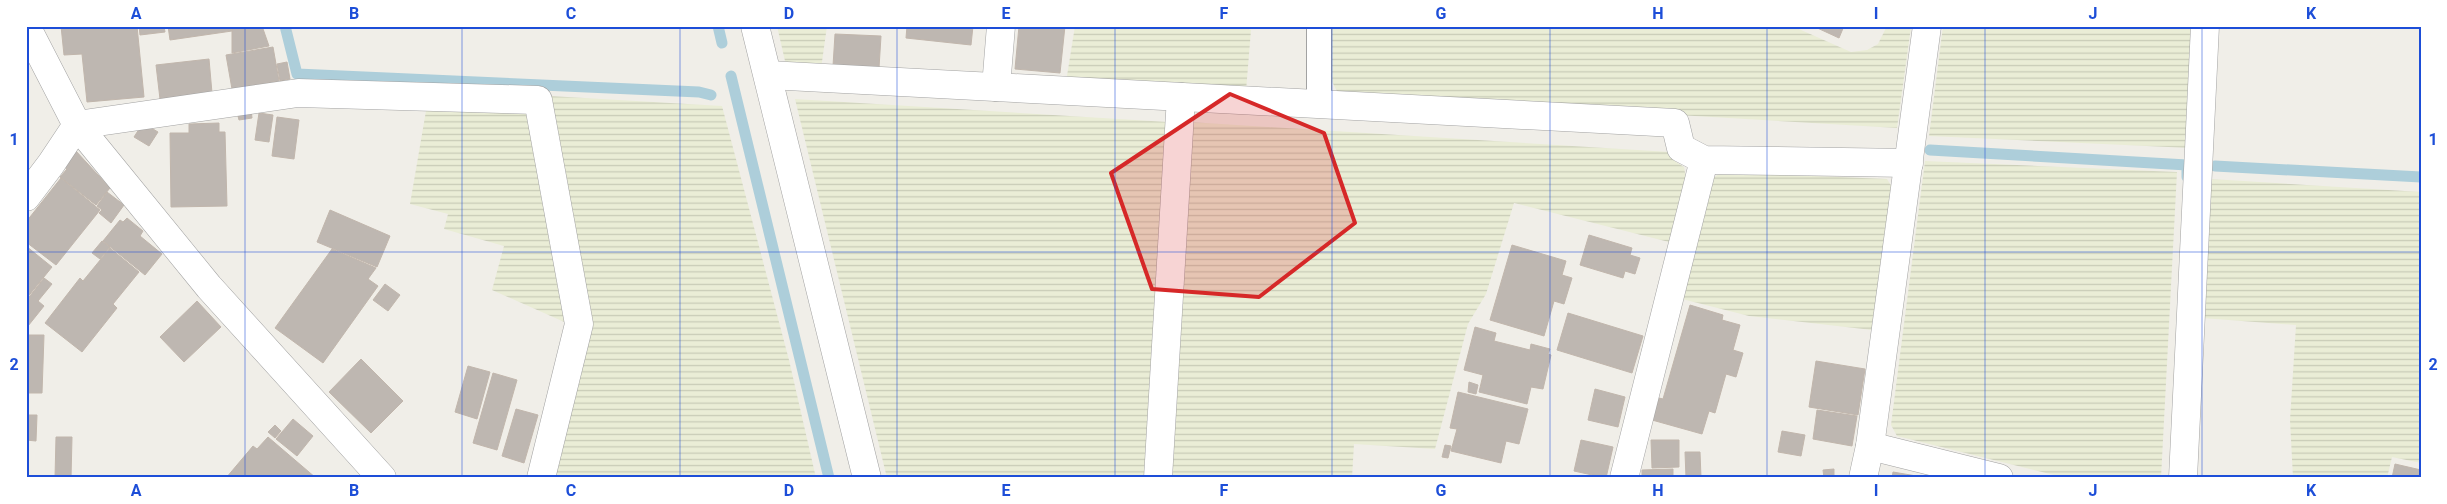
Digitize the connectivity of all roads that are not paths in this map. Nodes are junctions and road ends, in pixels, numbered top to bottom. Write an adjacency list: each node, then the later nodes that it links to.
1 (26, 26): 11 (street)
2 (755, 26): 7 (street)
3 (1002, 26): 8 (street)
4 (1319, 26): 10 (lane)
5 (1928, 26): 13 (street)
6 (2205, 26): 23 (street)
7 (768, 75): 8 (street); 18 (street)
8 (996, 88): 9 (street)
9 (1181, 97): 10 (street); 19 (street)
10 (1319, 104): 12 (street)
11 (77, 125): 14 (street); 16 (street); 17 (street)
12 (1704, 160): 13 (street); 20 (street)
13 (1909, 163): 15 (street)
14 (26, 197)
15 (1870, 446): 21 (street); 22 (street)
16 (382, 478)
17 (541, 478)
18 (867, 478)
19 (1158, 478)
20 (1624, 478)
21 (1863, 478)
22 (1999, 478)
23 (2183, 478)

